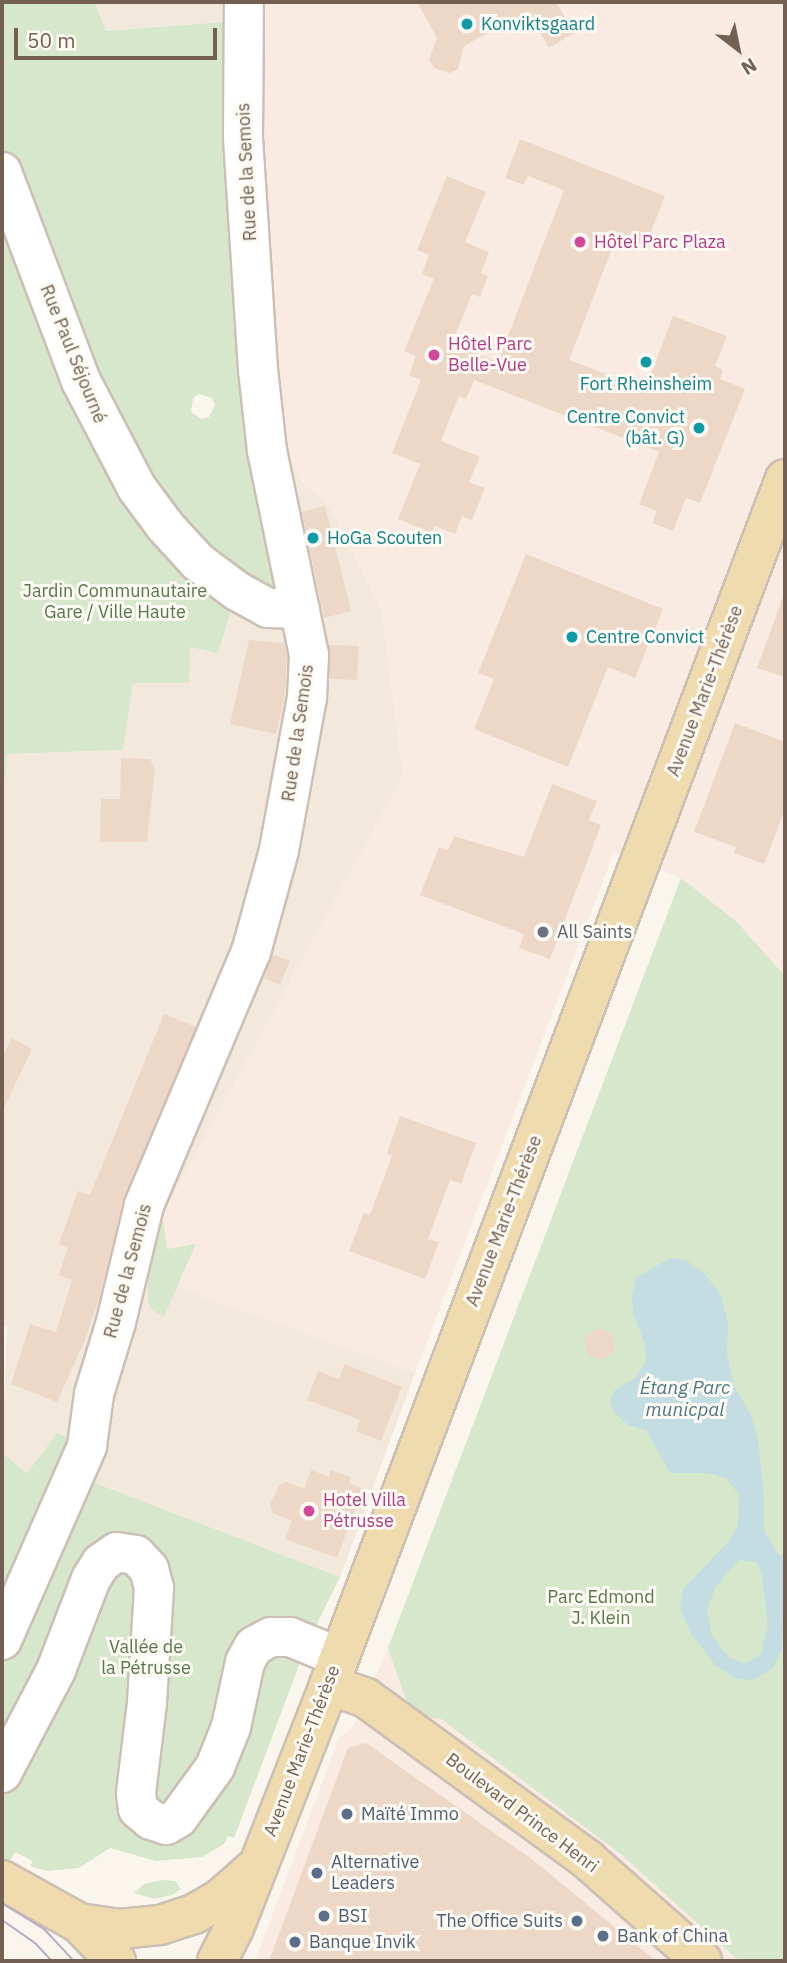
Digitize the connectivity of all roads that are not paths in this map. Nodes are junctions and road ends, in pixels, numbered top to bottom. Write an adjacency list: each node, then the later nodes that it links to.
1 (244, 11): 4 (street, Rue de la Semois)
2 (2, 172): 4 (street, Rue Paul Séjourné)
3 (781, 504): 6 (main road, Avenue Marie-Thérèse)
4 (300, 609): 5 (street, Rue de la Semois)
5 (2, 1640)
6 (334, 1671): 7 (street); 8 (main road, Avenue Marie-Thérèse); 13 (main road, Boulevard Prince Henri)
7 (2, 1773)
8 (256, 1868): 10 (main road); 12 (main road, Avenue Marie-Thérèse)
9 (10, 1884): 10 (main road)
10 (79, 1923): 11 (main road)
11 (116, 1961)
12 (217, 1961)
13 (702, 1961)

